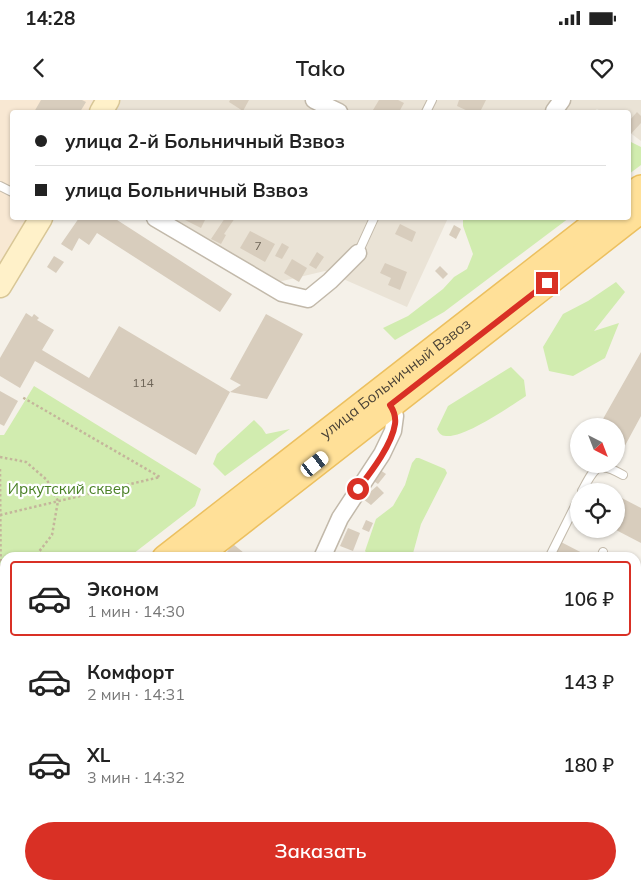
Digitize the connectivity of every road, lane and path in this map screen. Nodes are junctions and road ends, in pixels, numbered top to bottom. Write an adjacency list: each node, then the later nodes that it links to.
1 (314, 100): 2 (street)
2 (334, 110)
3 (641, 210): 4 (main road, улица Больничный Взвоз)
4 (631, 218)
5 (40, 220): 11 (main road)
6 (158, 220): 10 (street)
7 (373, 220): 10 (lane)
8 (599, 220): 23 (main road, улица Больничный Взвоз)
9 (628, 220): 13 (main road, улица Больничный Взвоз)
10 (358, 252)
11 (0, 286)
12 (22, 397): 18 (path)
13 (390, 405): 24 (main road, улица Больничный Взвоз); 25 (street)
14 (0, 457): 18 (path)
15 (0, 469): 19 (path)
16 (623, 475): 17 (lane)
17 (586, 483)
18 (58, 501): 19 (path); 22 (path)
19 (0, 514): 21 (path)
20 (570, 516): 26 (lane)
21 (1, 552)
22 (39, 552)
23 (173, 552)
24 (203, 552)
25 (325, 552)
26 (552, 552)

